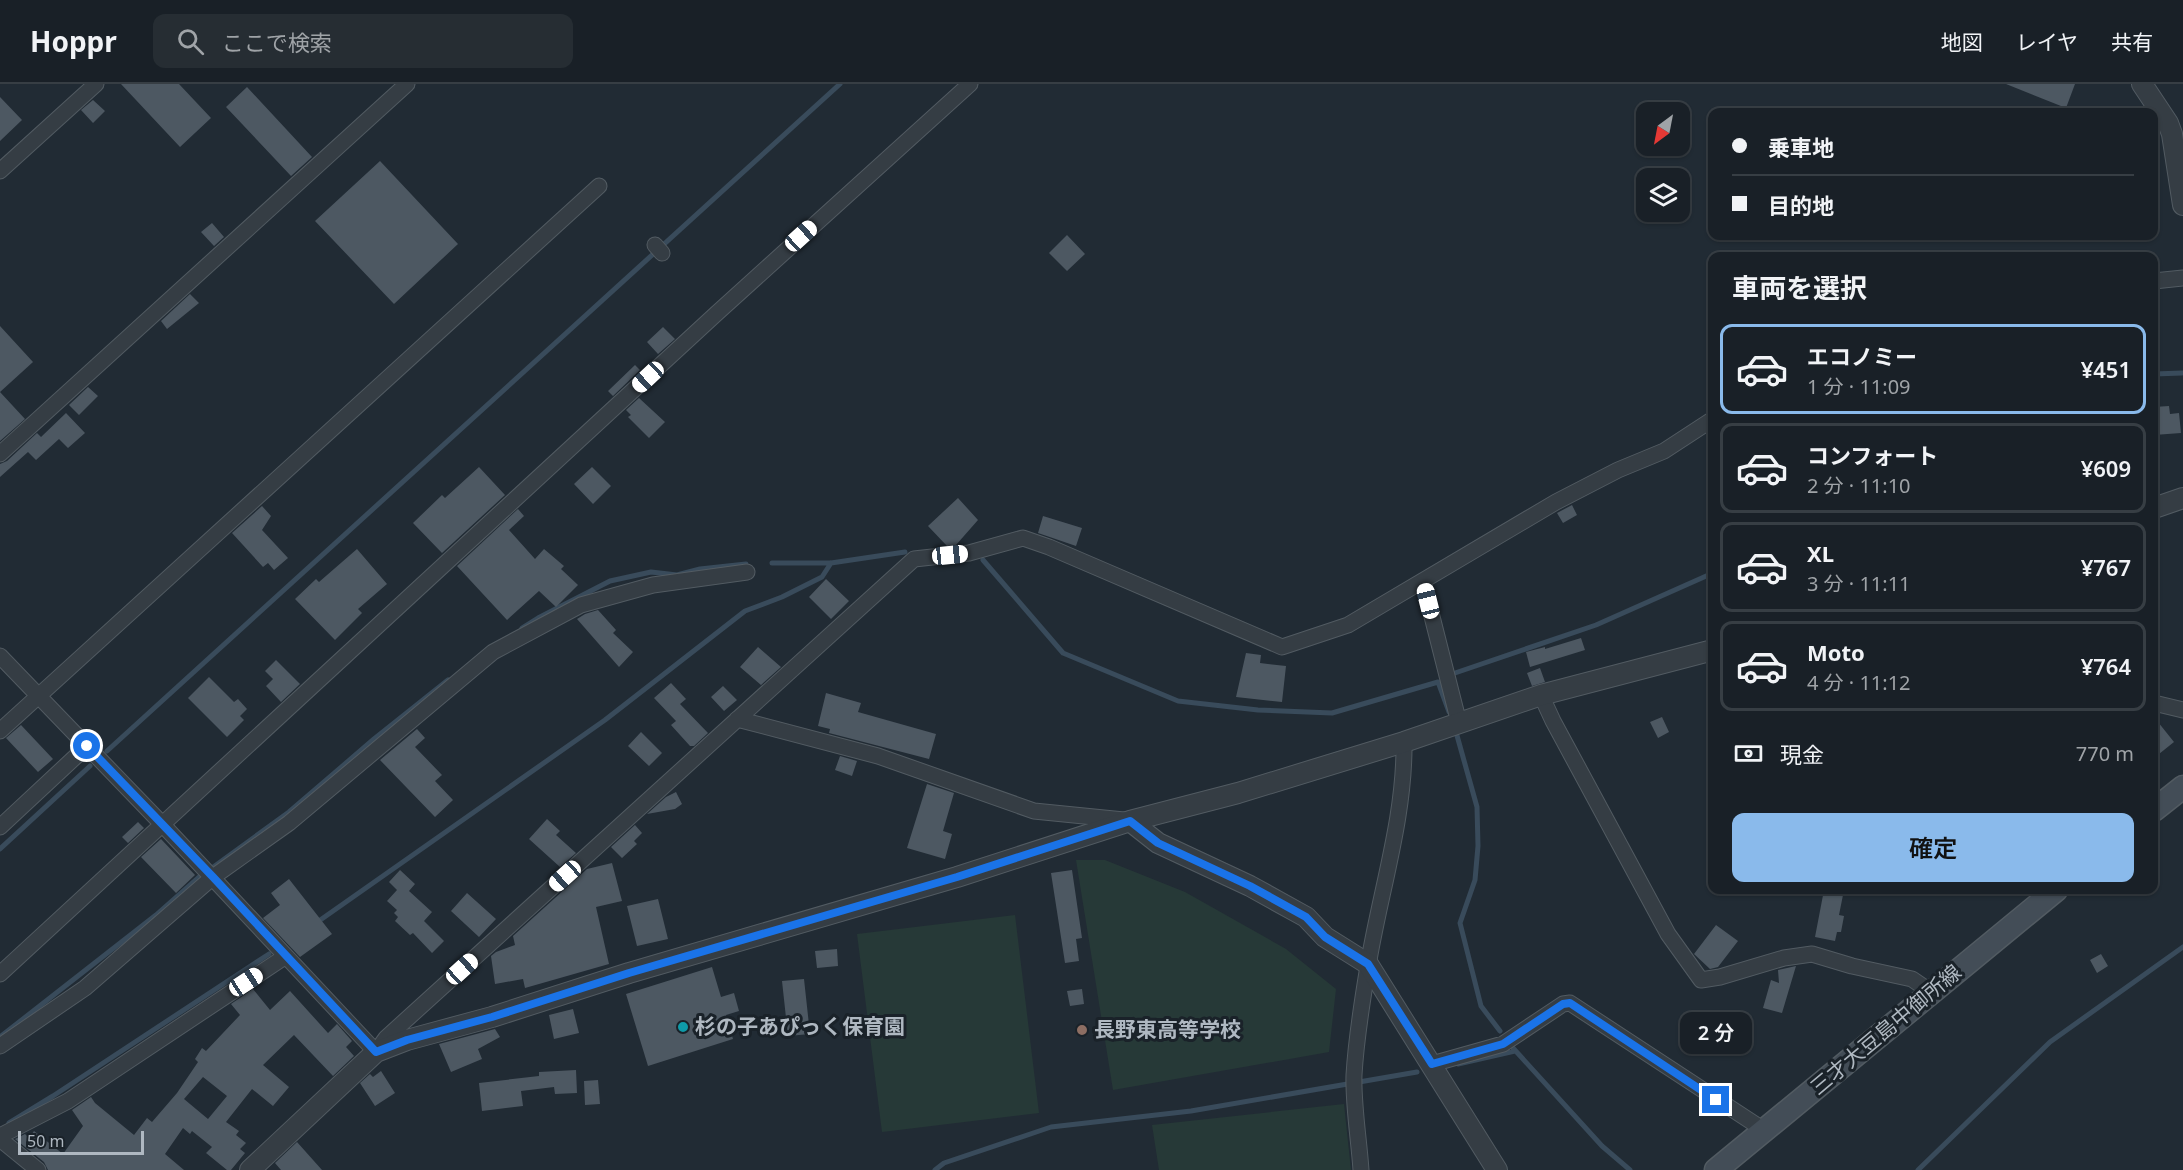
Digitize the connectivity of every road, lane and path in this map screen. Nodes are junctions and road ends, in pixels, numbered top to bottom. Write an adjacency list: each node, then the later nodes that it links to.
1 (96, 84): 6 (street)
2 (407, 84): 12 (street)
3 (970, 84): 31 (street)
4 (2142, 84): 5 (street)
5 (2177, 130): 8 (street)
6 (0, 171)
7 (599, 186): 19 (street)
8 (2183, 205)
9 (2183, 278): 10 (street)
10 (2158, 281)
11 (1708, 422): 16 (street)
12 (0, 454)
13 (2183, 498): 14 (street)
14 (2158, 507)
15 (747, 572): 33 (street)
16 (1423, 581): 23 (street); 24 (street)
17 (1708, 651): 20 (street)
18 (0, 656): 19 (street)
19 (39, 695): 25 (street); 27 (street)
20 (1541, 695): 24 (street); 38 (street)
21 (2158, 704): 22 (street)
22 (2183, 710)
23 (737, 719): 30 (street); 40 (street)
24 (1459, 723): 26 (street)
25 (0, 730)
26 (1404, 742): 30 (street); 36 (street)
27 (87, 746): 31 (street); 32 (street)
28 (2183, 787): 29 (main road)
29 (2158, 807)
30 (1130, 821): 36 (street); 40 (street)
31 (163, 825): 33 (street); 37 (street)
32 (0, 827)
33 (213, 877): 35 (street); 39 (street)
34 (2051, 894): 38 (main road, 三才大豆島中御所線)
35 (286, 956): 40 (street); 43 (street)
36 (1368, 964): 41 (street); 46 (street)
37 (0, 974)
38 (1932, 992): 42 (main road, 三才大豆島中御所線)
39 (0, 1046)
40 (376, 1052): 44 (street)
41 (1432, 1064): 42 (street); 47 (street)
42 (1764, 1130): 48 (main road, 三才大豆島中御所線)
43 (0, 1137): 45 (street)
44 (259, 1167)
45 (38, 1170)
46 (1360, 1170)
47 (1497, 1170)
48 (1716, 1170)

